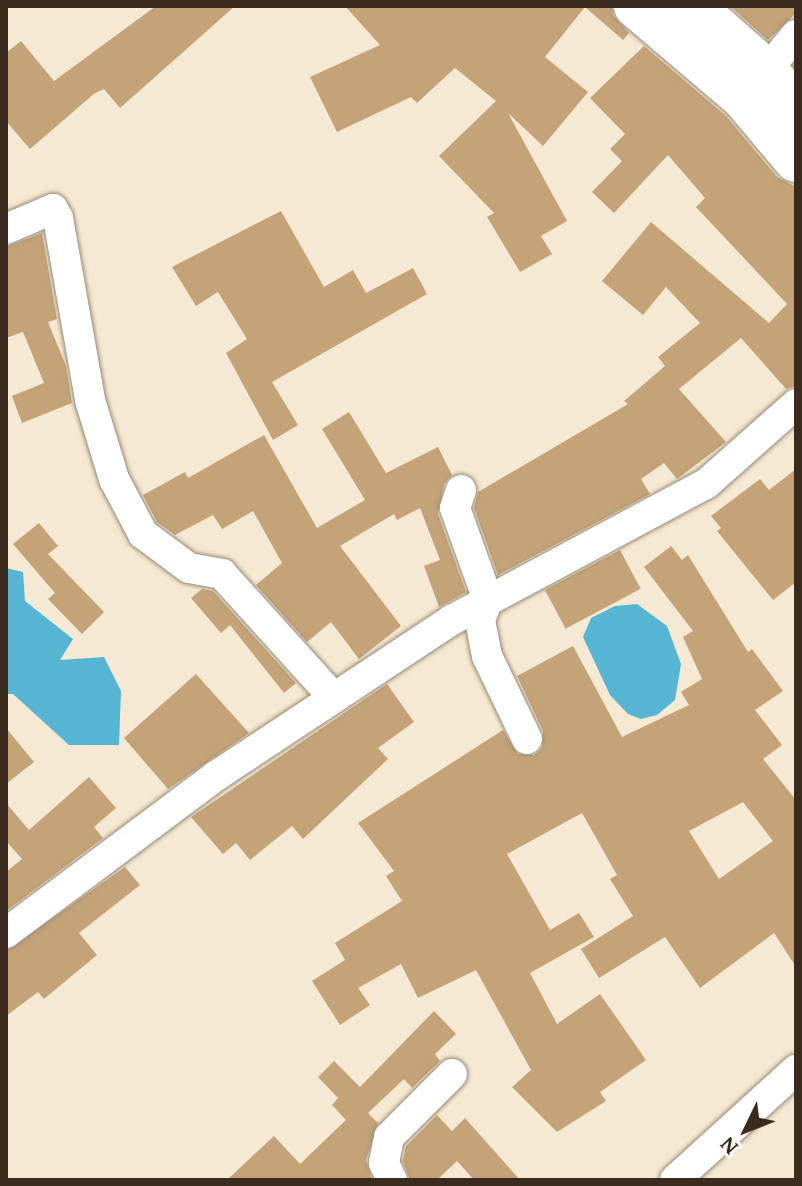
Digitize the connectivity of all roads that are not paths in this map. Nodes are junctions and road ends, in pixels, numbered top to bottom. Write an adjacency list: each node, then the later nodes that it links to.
1 (636, 6): 6 (main road)
2 (692, 6): 4 (main road)
3 (796, 35): 4 (street)
4 (766, 71): 5 (main road)
5 (796, 106)
6 (796, 160)
7 (6, 229): 11 (street)
8 (796, 404): 10 (street)
9 (461, 490): 10 (street)
10 (488, 600): 11 (street); 12 (street)
11 (334, 698): 13 (street)
12 (527, 739)
13 (6, 933)
14 (796, 1070): 17 (street)
15 (452, 1074): 16 (street)
16 (392, 1180)
17 (675, 1180)

